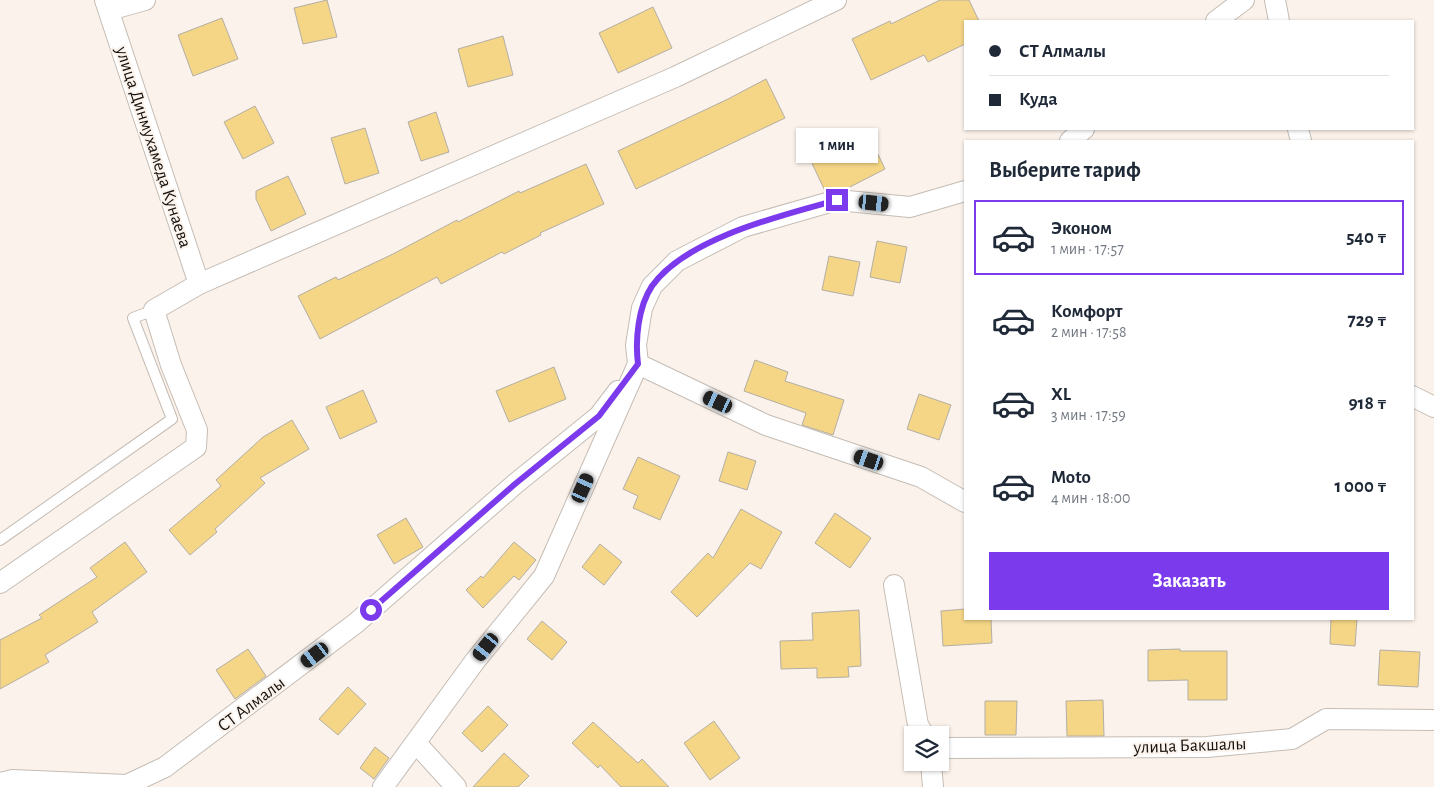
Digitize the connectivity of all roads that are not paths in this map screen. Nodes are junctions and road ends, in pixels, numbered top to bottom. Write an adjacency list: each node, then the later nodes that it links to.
1 (145, 0): 5 (street)
2 (836, 0): 11 (street)
3 (1244, 0): 6 (street)
4 (1275, 0): 7 (street)
5 (107, 5): 11 (street, улица Динмухамеда Кунаева)
6 (1217, 20)
7 (1279, 20)
8 (1083, 130): 9 (street)
9 (1071, 140)
10 (964, 190): 13 (street)
11 (198, 284): 12 (street)
12 (154, 310): 17 (lane); 18 (street)
13 (638, 364): 16 (street); 22 (street); 25 (street, СТ Алмалы)
14 (1414, 397): 15 (street)
15 (1434, 407)
16 (964, 501)
17 (0, 540)
18 (0, 582)
19 (894, 585): 21 (street)
20 (1434, 720): 23 (street, улица Бакшалы)
21 (919, 726)
22 (416, 743): 26 (street); 27 (street)
23 (949, 748)
24 (932, 771): 28 (street)
25 (0, 783)
26 (384, 787)
27 (456, 787)
28 (933, 787)

